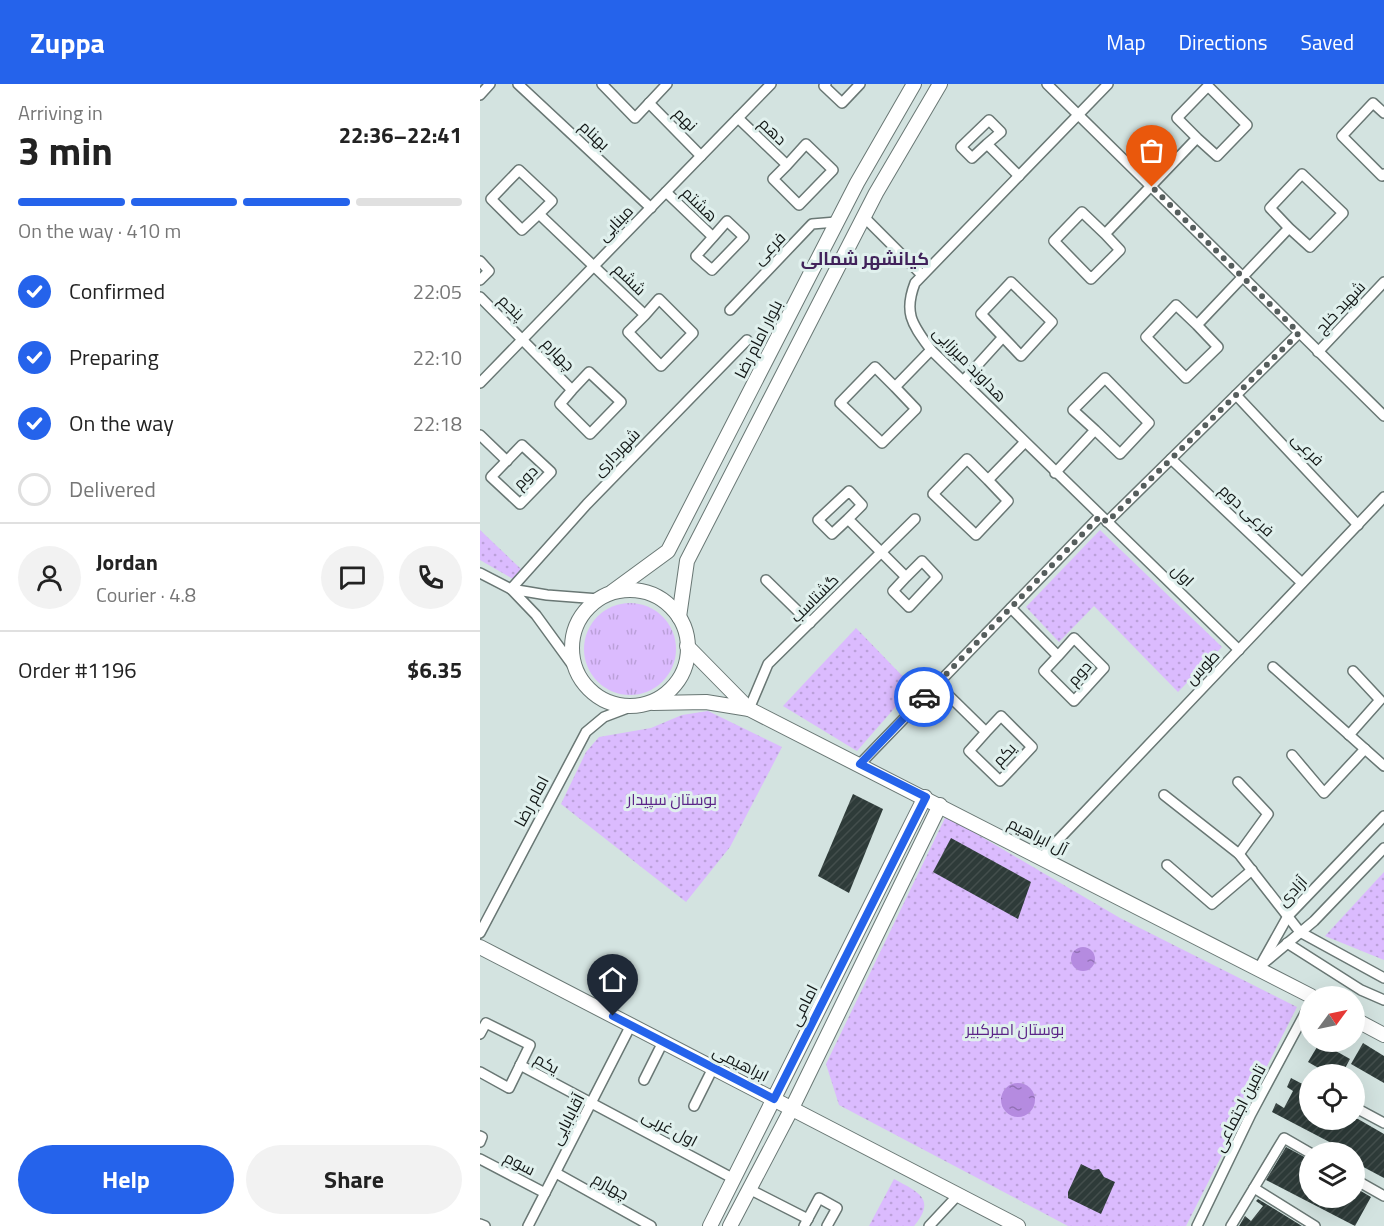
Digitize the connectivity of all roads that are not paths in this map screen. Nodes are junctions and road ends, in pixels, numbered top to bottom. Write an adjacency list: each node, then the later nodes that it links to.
1 (490, 84): 12 (street)
2 (518, 84): 25 (street, بهنام)
3 (602, 84): 13 (street)
4 (667, 84): 13 (street)
5 (771, 84): 16 (street, مینایی)
6 (826, 84): 7 (street)
7 (860, 84)
8 (914, 84): 28 (main road, بلوار امام رضا)
9 (940, 84): 27 (main road)
10 (1047, 84): 15 (street)
11 (1108, 84): 15 (street, هداوند میرزایی)
12 (480, 95)
13 (649, 103): 19 (street, نهم)
14 (1384, 113): 21 (street)
15 (1078, 115): 22 (street, هداوند میرزایی); 23 (street)
16 (738, 118): 19 (street, مینایی); 20 (street, دهم)
17 (1197, 138): 17 (street); 23 (street)
18 (987, 144): 22 (street)
19 (701, 156): 24 (street, مینایی)
20 (787, 165): 20 (street, دهم)
21 (1384, 174)
22 (1019, 176): 34 (street, هداوند میرزایی)
23 (1152, 187): 30 (street); 35 (street)
24 (666, 192): 25 (street, مینایی); 31 (street, هشتم)
25 (651, 208): 33 (street, مینایی)
26 (539, 214): 26 (street); 33 (street, ششم)
27 (864, 216): 34 (street); 75 (main road)
28 (836, 222): 39 (street, فرعی); 72 (main road, بلوار امام رضا)
29 (1289, 228): 29 (street); 35 (street)
30 (1105, 234): 30 (street)
31 (712, 237): 31 (street, هشتم)
32 (480, 261): 36 (street)
33 (594, 266): 40 (street, ششم); 44 (street, مینایی)
34 (922, 275): 46 (street, هداوند میرزایی)
35 (1243, 278): 41 (street); 42 (street)
36 (480, 280)
37 (1384, 282): 47 (street, شهید خلج)
38 (480, 297): 44 (street, پنجم)
39 (729, 310)
40 (645, 315): 40 (street, ششم)
41 (1197, 325): 41 (street)
42 (1299, 333): 47 (street); 52 (street)
43 (1003, 337): 43 (street); 48 (street)
44 (523, 339): 49 (street, مینایی); 51 (street, چهارم)
45 (747, 340): 71 (street, شهرداری)
46 (931, 350): 48 (street, هداوند میرزایی); 50 (street)
47 (1318, 352): 53 (street)
48 (964, 380): 56 (street, هداوند میرزایی)
49 (480, 383)
50 (895, 387): 50 (street)
51 (572, 390): 51 (street, چهارم)
52 (1236, 395): 57 (street); 65 (street, فرعی)
53 (1384, 416)
54 (1095, 430): 54 (street); 59 (street)
55 (480, 435): 58 (street, دوم)
56 (1024, 442): 59 (street, هداوند میرزایی); 60 (street)
57 (1171, 459): 64 (street); 70 (street, فرعی دوم)
58 (507, 461): 58 (street, دوم)
59 (1055, 473): 64 (street, هداوند میرزایی)
60 (988, 480): 60 (street)
61 (1384, 498): 65 (street, طوس)
62 (848, 519): 62 (street); 66 (street)
63 (915, 519): 66 (street, گشتاسب)
64 (1103, 519): 74 (street); 78 (street, اول)
65 (1358, 525): 70 (street, طوس)
66 (882, 552): 68 (street); 76 (street, گشتاسب)
67 (480, 573): 71 (street)
68 (906, 577): 68 (street)
69 (766, 580): 76 (street)
70 (1302, 584): 78 (street, طوس)
71 (511, 589): 73 (street); 81 (street)
72 (612, 592): 73 (main road); 75 (main road)
73 (599, 599): 81 (main road)
74 (1011, 608): 79 (street, دوم); 83 (street)
75 (679, 617): 77 (main road)
76 (810, 623): 86 (street, گشتاسب)
77 (687, 646): 84 (main road); 86 (main road)
78 (1239, 650): 100 (street, طوس)
79 (1058, 656): 79 (street, دوم)
80 (1273, 667): 88 (street)
81 (576, 670): 85 (main road)
82 (1353, 671): 88 (street)
83 (937, 684): 87 (street, یکم); 91 (street)
84 (648, 703): 85 (main road); 86 (main road)
85 (633, 706): 105 (street, امام رضا)
86 (749, 709): 91 (main road, آل ابراهیم)
87 (986, 732): 87 (street, یکم)
88 (1349, 735): 89 (street)
89 (1365, 749): 90 (street); 92 (street)
90 (1292, 755)
91 (860, 764): 95 (main road, آل ابراهیم)
92 (1384, 766)
93 (1238, 782): 99 (street)
94 (1164, 795): 99 (street)
95 (926, 797): 96 (main road, آل ابراهیم); 122 (main road, امامی)
96 (940, 805): 100 (main road, آل ابراهیم); 125 (main road)
97 (1384, 816): 103 (street, آزادی)
98 (1384, 848): 104 (street)
99 (1239, 854): 102 (street)
100 (1042, 857): 108 (main road, آل ابراهیم)
101 (1167, 865): 102 (street)
102 (1252, 870): 103 (street)
103 (1288, 916): 104 (street); 108 (street, آزادی)
104 (1300, 932): 106 (street); 109 (street)
105 (480, 933)
106 (1287, 944): 108 (street); 111 (street)
107 (480, 947): 112 (main road, ابراهیمی)
108 (1259, 968): 110 (main road, آل ابراهیم)
109 (1384, 978)
110 (1299, 990)
111 (1384, 1000)
112 (632, 1025): 117 (main road, ابراهیمی); 123 (street, آقابابایی)
113 (1299, 1025): 150 (street, تامین اجتماعی)
114 (1365, 1025): 116 (main road)
115 (480, 1034): 118 (street)
116 (1384, 1035)
117 (663, 1042): 119 (main road, ابراهیمی); 121 (street)
118 (520, 1065): 120 (street); 123 (street, یکم)
119 (713, 1068): 122 (main road, ابراهیمی); 124 (street)
120 (480, 1072)
121 (644, 1080)
122 (774, 1099): 125 (main road, ابراهیمی); 133 (main road, امامی)
123 (591, 1104): 132 (street, آقابابایی); 133 (street, اول غربی)
124 (694, 1106)
125 (792, 1108): 136 (main road); 138 (main road, ابراهیمی)
126 (1365, 1113): 127 (street)
127 (1384, 1123)
128 (480, 1136): 129 (street)
129 (480, 1142)
130 (1299, 1147): 135 (street)
131 (480, 1159): 137 (street, سوم)
132 (556, 1173): 137 (street, آقابابایی); 144 (street, چهارم)
133 (734, 1179): 136 (main road); 145 (main road, امامی)
134 (1365, 1185): 139 (street)
135 (1254, 1188): 151 (street); 152 (street)
136 (749, 1189): 140 (street); 146 (main road)
137 (545, 1193): 143 (street, آقابابایی)
138 (958, 1195): 148 (street); 149 (main road, ابراهیمی)
139 (1384, 1196)
140 (806, 1223): 147 (street)
141 (480, 1224): 142 (street)
142 (485, 1226)
143 (528, 1226)
144 (651, 1226)
145 (710, 1226)
146 (730, 1226)
147 (827, 1226)
148 (929, 1226)
149 (1018, 1226)
150 (1197, 1226)
151 (1232, 1226)
152 (1315, 1226)

